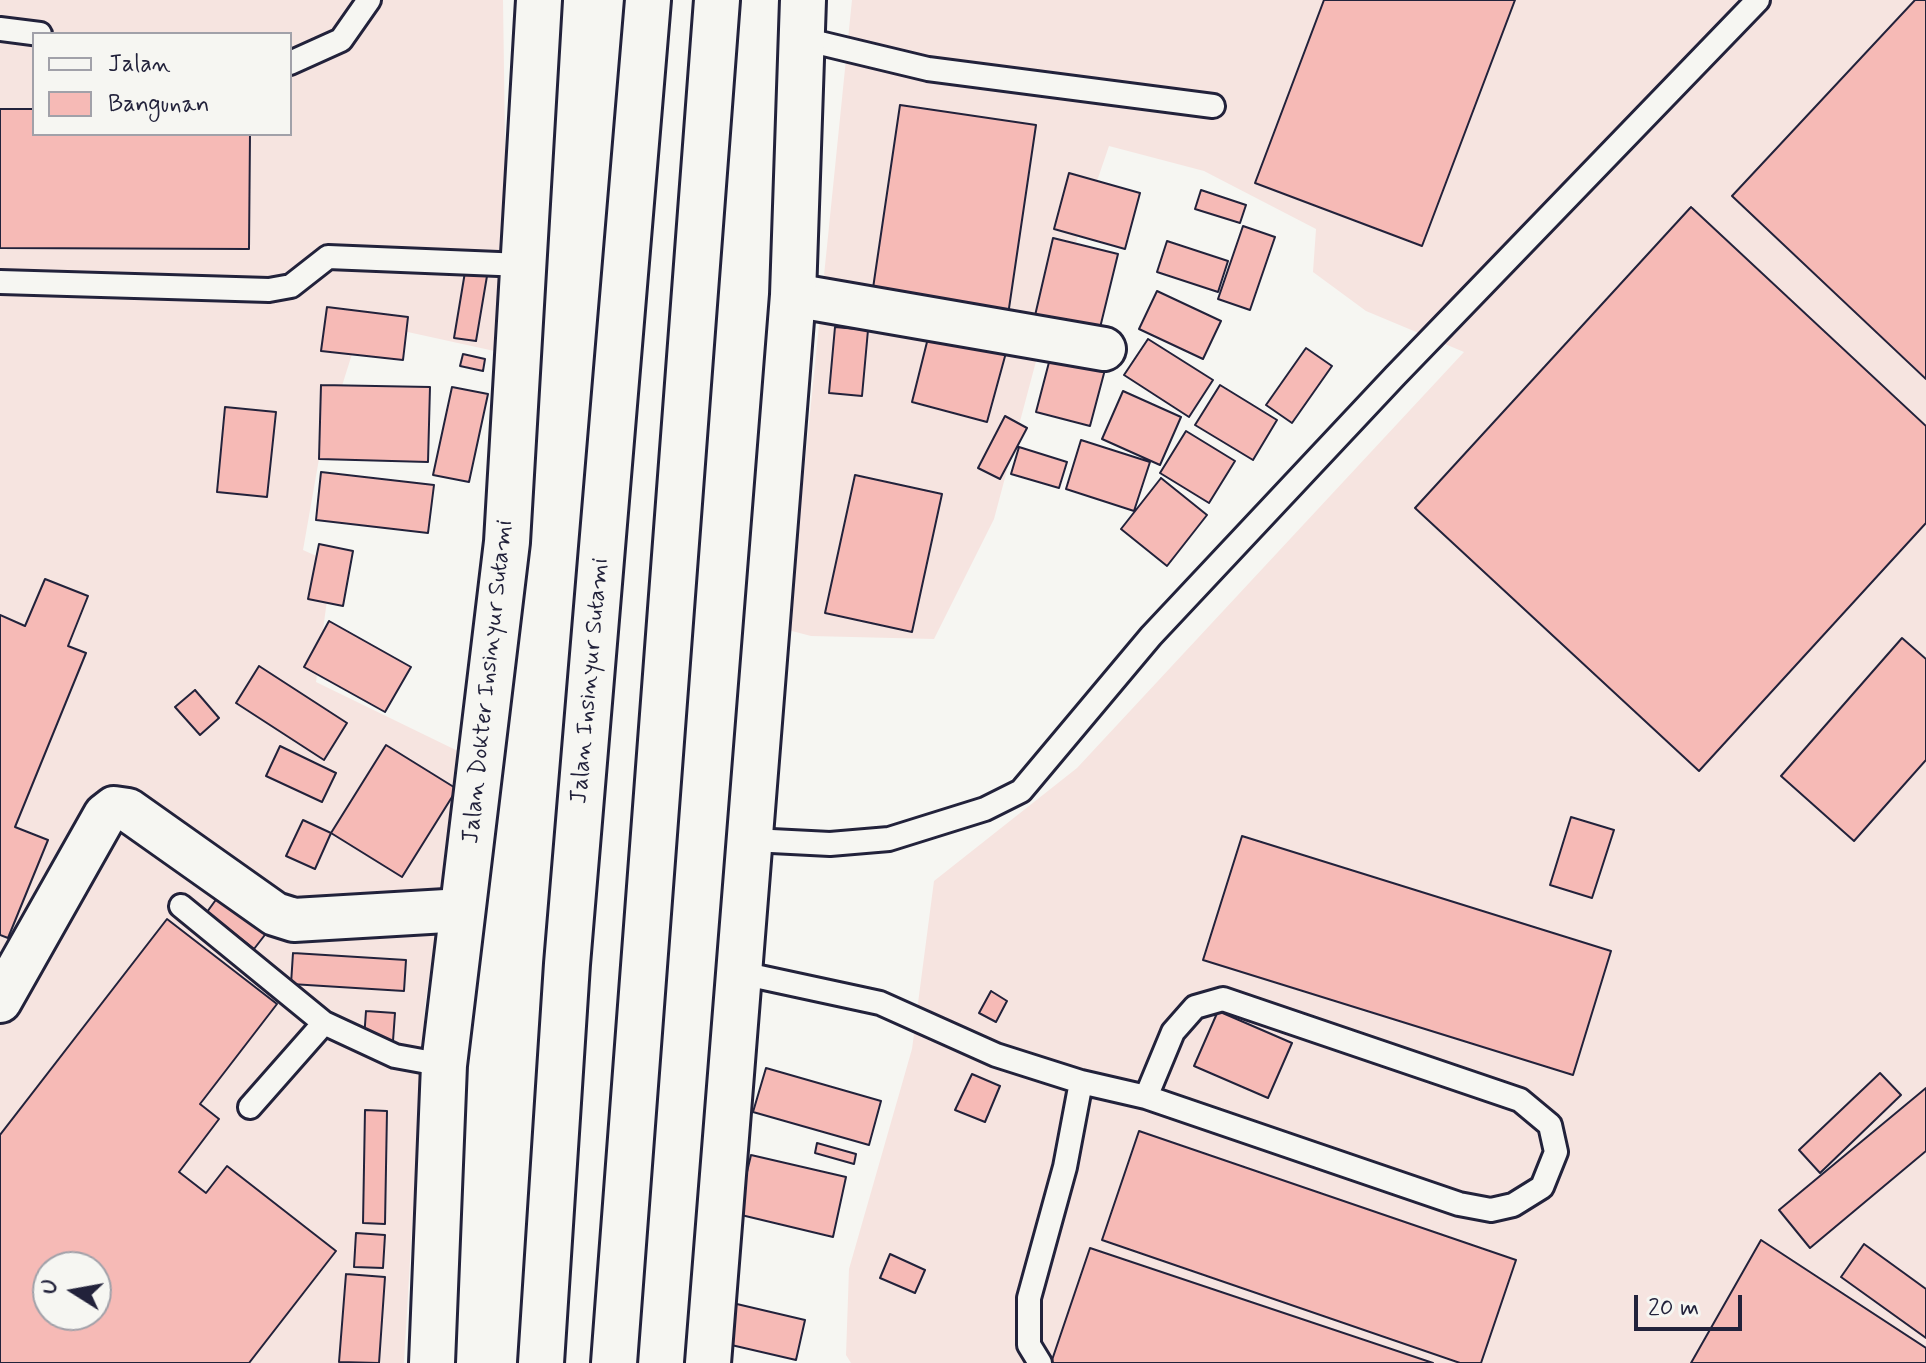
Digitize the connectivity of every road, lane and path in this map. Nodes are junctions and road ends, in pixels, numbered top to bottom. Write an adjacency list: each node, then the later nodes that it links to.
1 (369, 0): 9 (lane)
2 (539, 0): 11 (main road, Jalan Dokter Insinyur Sutami)
3 (648, 0): 26 (main road, Jalan Insinyur Sutami)
4 (717, 0): 27 (main road)
5 (1758, 0): 15 (lane)
6 (801, 19): 10 (lane); 13 (main road)
7 (0, 29): 8 (lane)
8 (32, 33)
9 (292, 62)
10 (1213, 106)
11 (523, 265): 12 (lane); 17 (main road, Jalan Dokter Insinyur Sutami)
12 (0, 282)
13 (793, 295): 14 (street); 15 (main road)
14 (1104, 349)
15 (752, 840): 18 (main road)
16 (181, 906): 20 (lane)
17 (463, 910): 19 (street); 21 (main road, Jalan Dokter Insinyur Sutami)
18 (741, 973): 22 (lane); 28 (main road)
19 (0, 1001)
20 (324, 1023): 21 (lane); 24 (lane)
21 (444, 1065): 25 (main road, Jalan Dokter Insinyur Sutami)
22 (1081, 1082): 23 (lane); 29 (lane)
23 (1146, 1097): 23 (lane)
24 (250, 1107)
25 (432, 1363)
26 (541, 1363)
27 (614, 1363)
28 (708, 1363)
29 (1040, 1363)

